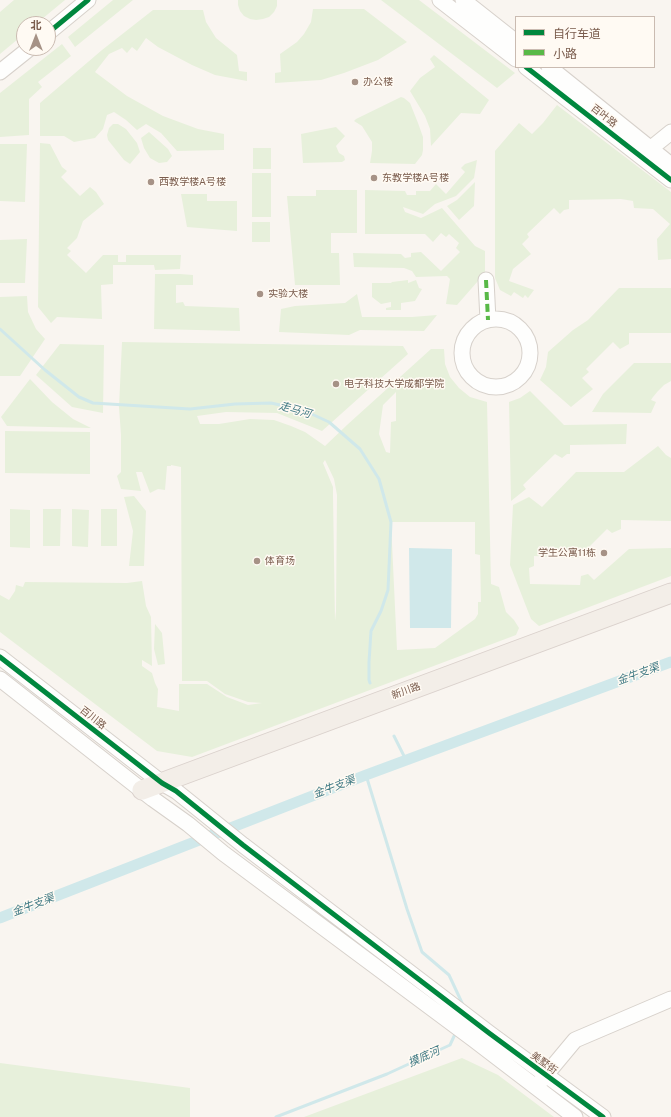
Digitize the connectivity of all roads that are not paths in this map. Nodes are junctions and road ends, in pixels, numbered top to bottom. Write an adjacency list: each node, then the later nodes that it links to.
1 (88, 0): 4 (street)
2 (440, 0): 7 (street)
3 (463, 0): 5 (street)
4 (56, 26)
5 (515, 41)
6 (20, 56): 10 (street)
7 (515, 58)
8 (527, 68): 12 (street, 百叶路)
9 (549, 68): 12 (street, 百叶路)
10 (0, 72)
11 (671, 132): 12 (street)
12 (647, 154): 13 (street, 百叶路); 14 (street, 百叶路)
13 (671, 165)
14 (671, 180)
15 (486, 280): 16 (street)
16 (488, 320): 16 (street)
17 (671, 593): 21 (main road, 新川路)
18 (671, 606): 21 (main road, 新川路)
19 (0, 657): 21 (street, 百川路)
20 (0, 679): 22 (street)
21 (169, 787): 22 (main road, 新川路); 23 (street, 百川路)
22 (148, 795): 26 (street)
23 (243, 845): 25 (street, 美墅街)
24 (671, 999): 25 (street)
25 (546, 1075): 26 (street); 28 (street, 美墅街)
26 (535, 1087): 27 (street)
27 (575, 1117)
28 (603, 1117)

